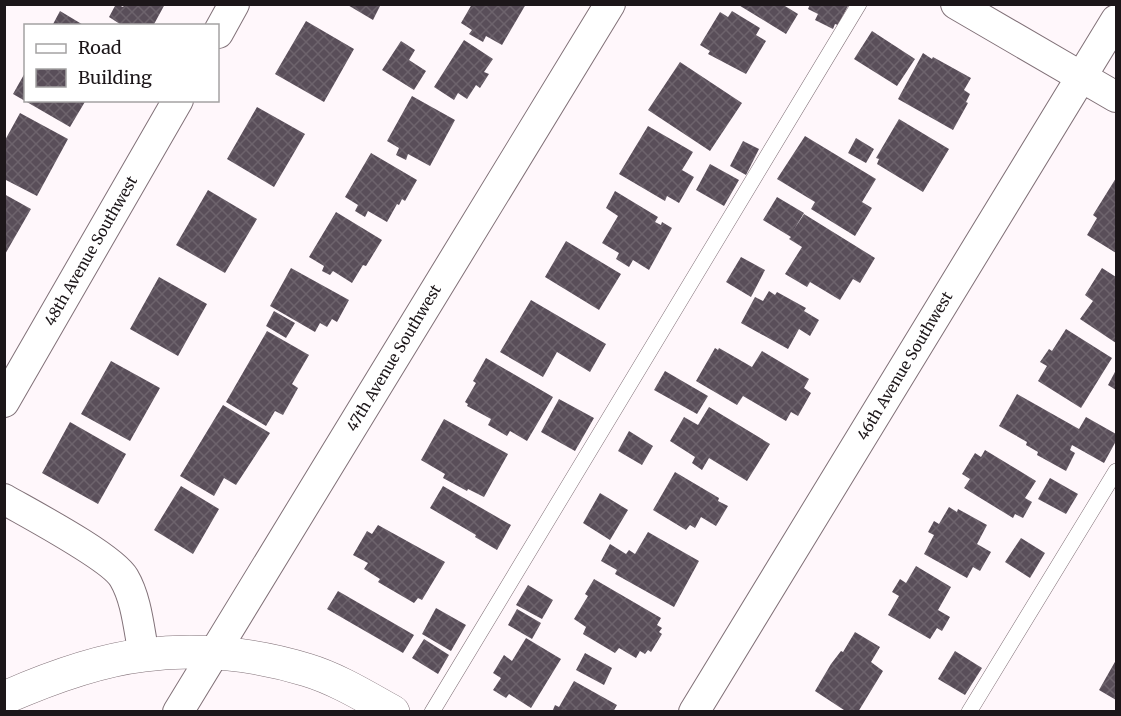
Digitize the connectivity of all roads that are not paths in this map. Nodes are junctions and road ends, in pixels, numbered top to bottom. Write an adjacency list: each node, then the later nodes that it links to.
1 (234, 4): 6 (street)
2 (610, 4): 13 (street, 47th Avenue Southwest)
3 (859, 4): 18 (lane)
4 (956, 4): 7 (street)
5 (1116, 20): 7 (street, 46th Avenue Southwest)
6 (219, 31)
7 (1081, 77): 8 (street); 19 (street, 46th Avenue Southwest)
8 (1116, 97)
9 (177, 102): 10 (street, 48th Avenue Southwest)
10 (4, 402)
11 (1116, 471): 20 (lane)
12 (4, 499): 14 (street)
13 (213, 653): 14 (main road); 16 (street, 47th Avenue Southwest); 17 (main road)
14 (144, 655): 15 (main road)
15 (4, 698)
16 (178, 711)
17 (393, 711)
18 (432, 711)
19 (694, 711)
20 (969, 711)

